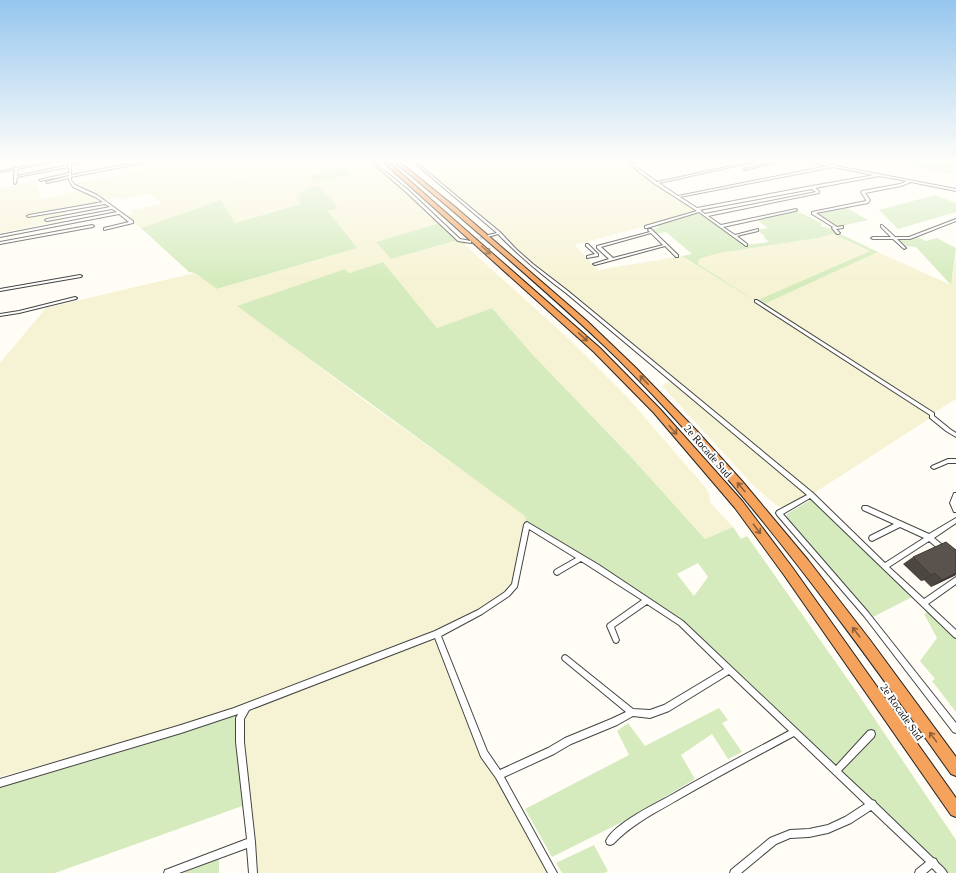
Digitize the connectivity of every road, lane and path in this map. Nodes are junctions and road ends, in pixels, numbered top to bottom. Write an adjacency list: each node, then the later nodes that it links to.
1 (102, 201): 10 (street)
2 (417, 201): 35 (street)
3 (430, 201): 86 (highway, 2e Rocade Sud, one-way to 86)
4 (444, 201): 81 (highway, 2e Rocade Sud, one-way to 4)
5 (461, 201): 27 (street)
6 (684, 201): 12 (street)
7 (744, 201): 12 (street)
8 (775, 201): 15 (street)
9 (868, 201): 23 (street)
10 (105, 203): 11 (street); 16 (street)
11 (112, 208): 14 (street); 17 (street)
12 (699, 210): 15 (street); 26 (street)
13 (795, 210): 20 (street)
14 (118, 213): 24 (street); 29 (street)
15 (706, 215): 20 (street)
16 (29, 216)
17 (47, 220)
18 (956, 220): 33 (street)
19 (92, 226): 34 (street)
20 (721, 226): 31 (street)
21 (882, 226): 33 (street)
22 (842, 227): 23 (street)
23 (837, 228): 28 (street)
24 (105, 229)
25 (757, 230): 31 (street)
26 (652, 232): 37 (street); 39 (street)
27 (499, 233): 30 (street); 54 (street)
28 (838, 233)
29 (0, 236)
30 (489, 236)
31 (734, 236): 38 (street)
32 (874, 238): 33 (street)
33 (894, 238): 40 (street)
34 (0, 242)
35 (470, 242)
36 (587, 245): 41 (street)
37 (666, 245): 42 (street); 44 (street)
38 (746, 246)
39 (599, 248): 41 (street); 44 (street)
40 (904, 248)
41 (592, 250): 43 (street)
42 (677, 256)
43 (588, 257)
44 (612, 259): 45 (street)
45 (595, 264)
46 (80, 276): 47 (street)
47 (0, 290)
48 (75, 298): 50 (street)
49 (756, 301): 51 (street)
50 (0, 315)
51 (956, 435)
52 (956, 461): 53 (street)
53 (934, 467)
54 (811, 495): 64 (street); 78 (street)
55 (956, 495): 57 (street)
56 (865, 508): 59 (street)
57 (956, 510)
58 (956, 520): 60 (street)
59 (900, 524): 60 (street); 61 (street)
60 (929, 537): 62 (street); 64 (street)
61 (872, 538)
62 (945, 552)
63 (581, 558): 65 (street); 67 (street); 69 (street)
64 (884, 566): 68 (street)
65 (557, 572)
66 (956, 580): 68 (street)
67 (646, 601): 71 (street); 73 (street)
68 (924, 604): 70 (street)
69 (437, 634): 74 (street); 83 (street)
70 (956, 635)
71 (616, 640)
72 (565, 658): 76 (street)
73 (730, 670): 76 (street); 79 (street)
74 (247, 707): 75 (street); 77 (street)
75 (234, 712): 77 (street); 84 (street)
76 (632, 712): 83 (street)
77 (240, 718): 88 (street)
78 (956, 729)
79 (795, 732): 82 (street); 87 (street)
80 (872, 734): 82 (street)
81 (956, 769)
82 (836, 771): 85 (street)
83 (499, 775): 92 (street)
84 (0, 782)
85 (872, 804): 89 (street); 93 (street)
86 (956, 810)
87 (610, 841)
88 (251, 842): 90 (street); 91 (street)
89 (933, 862): 94 (street); 95 (street)
90 (168, 873)
91 (252, 873)
92 (553, 873)
93 (734, 873)
94 (919, 873)
95 (943, 873)

